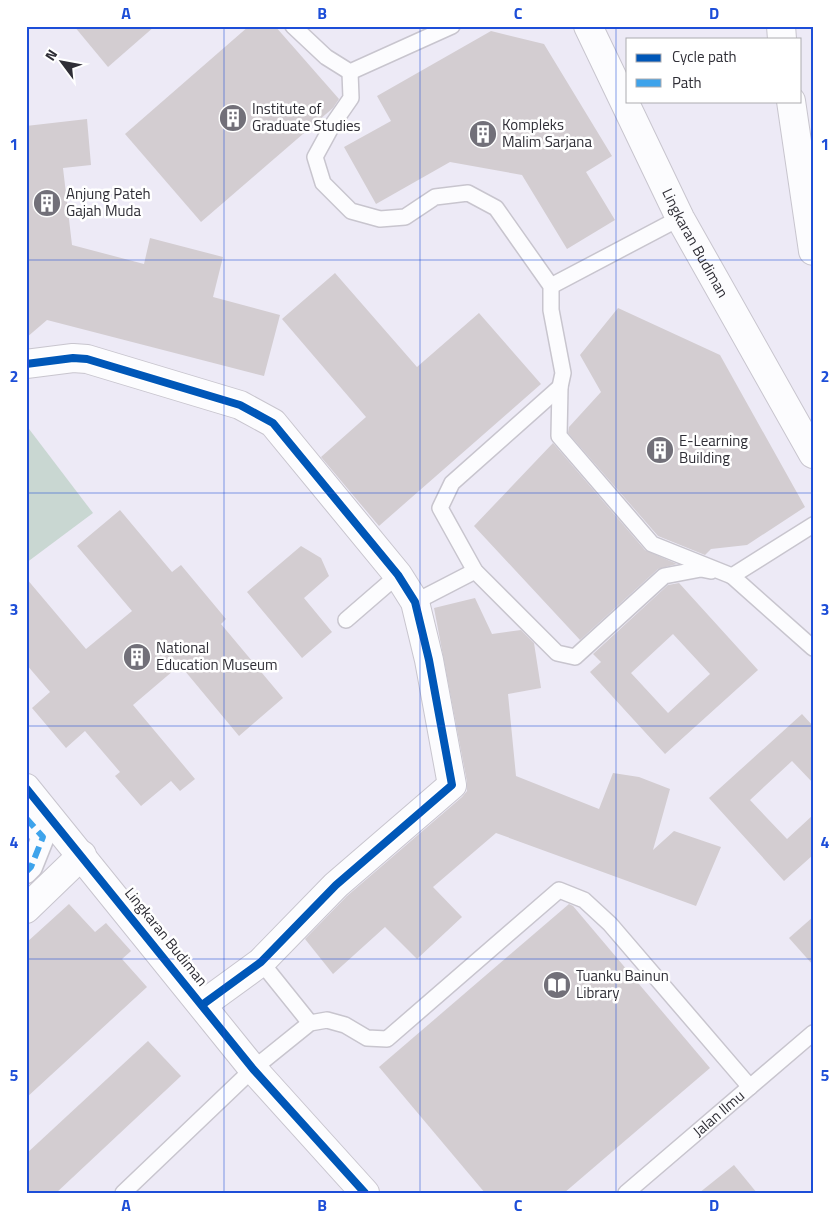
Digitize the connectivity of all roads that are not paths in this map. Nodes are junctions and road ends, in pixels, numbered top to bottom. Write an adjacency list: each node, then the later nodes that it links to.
1 (293, 26): 4 (lane)
2 (452, 26): 4 (lane)
3 (588, 26): 6 (street, Lingkaran Budiman)
4 (350, 72): 8 (lane)
5 (791, 102): 7 (street)
6 (680, 218): 8 (lane); 11 (street, Lingkaran Budiman)
7 (813, 252)
8 (551, 286): 10 (lane)
9 (26, 364): 14 (street)
10 (560, 387): 13 (lane); 15 (lane)
11 (810, 445)
12 (813, 525): 15 (lane)
13 (475, 571): 15 (lane); 16 (lane)
14 (398, 575): 16 (street); 17 (lane)
15 (732, 576): 18 (lane)
16 (415, 602): 24 (street)
17 (346, 620)
18 (813, 648)
19 (26, 788): 21 (street, Lingkaran Budiman)
20 (26, 818): 22 (street)
21 (82, 855): 23 (street); 25 (street, Lingkaran Budiman)
22 (26, 872)
23 (26, 909)
24 (261, 962): 25 (street); 26 (lane)
25 (202, 1005): 28 (street, Lingkaran Budiman)
26 (310, 1023): 28 (lane); 29 (lane)
27 (813, 1033): 29 (lane, Jalan Ilmu)
28 (253, 1069): 30 (lane); 31 (street, Lingkaran Budiman)
29 (750, 1087): 32 (lane, Jalan Ilmu)
30 (123, 1193)
31 (365, 1193)
32 (626, 1193)

